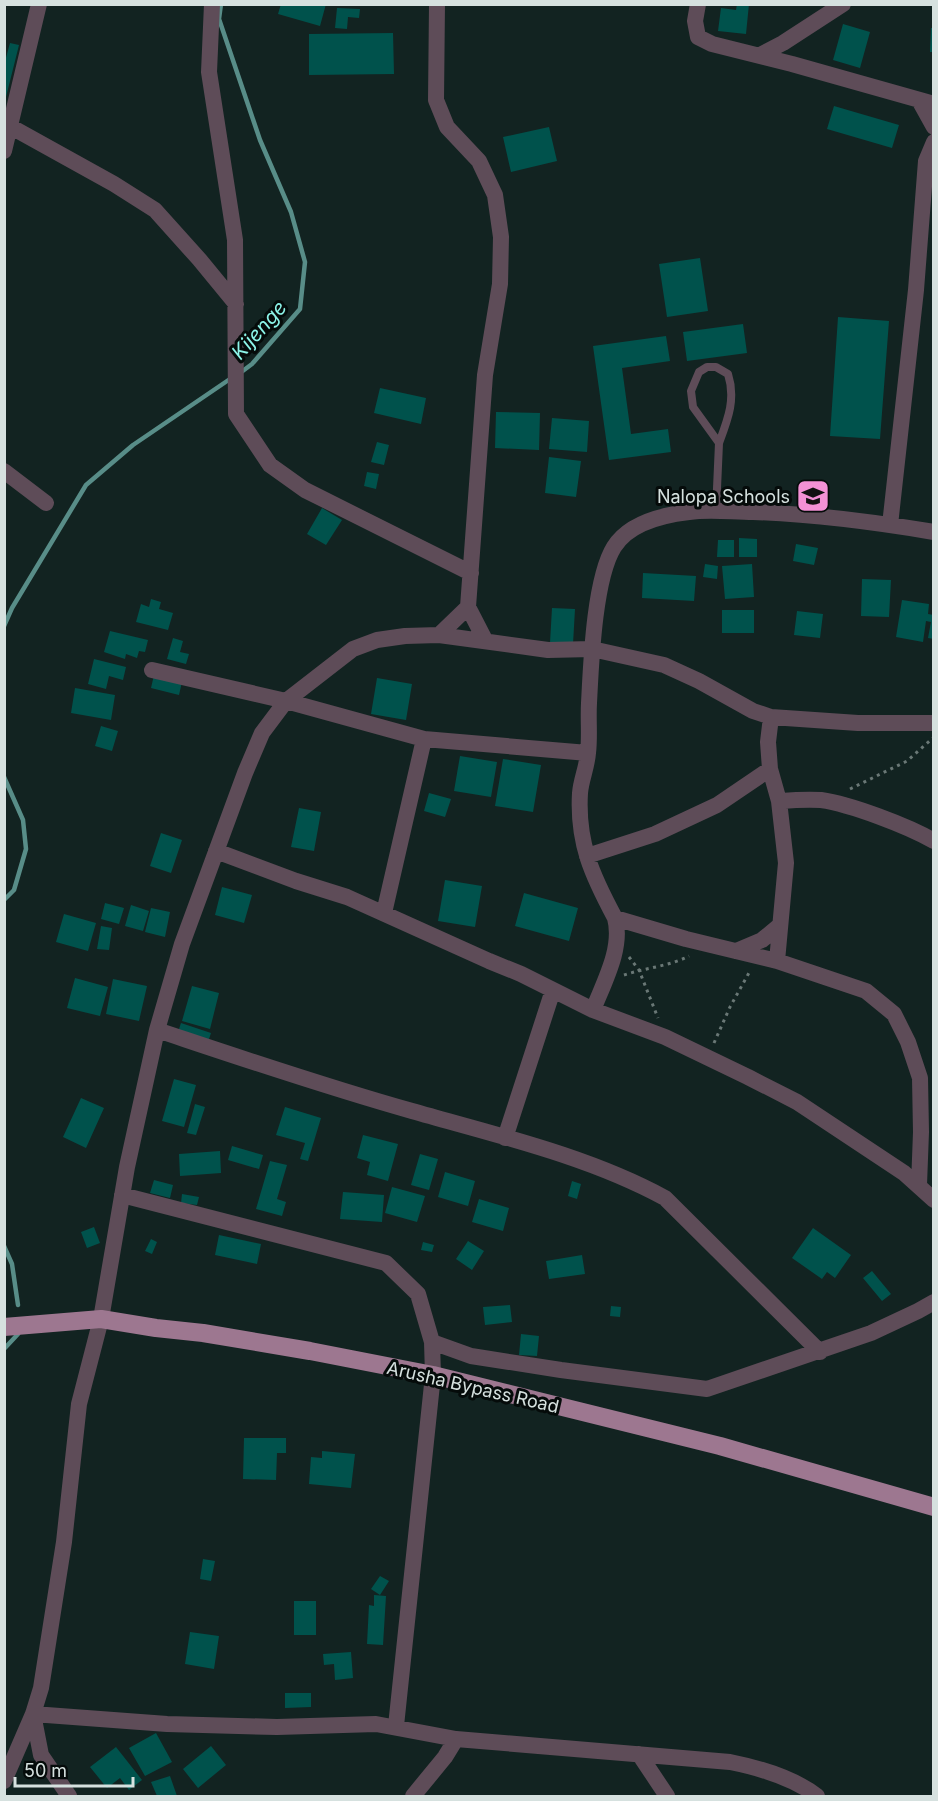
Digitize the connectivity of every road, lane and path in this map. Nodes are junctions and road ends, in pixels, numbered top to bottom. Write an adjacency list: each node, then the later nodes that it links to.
1 (39, 4): 8 (street)
2 (212, 4): 14 (street)
3 (698, 4): 6 (street)
4 (843, 4): 6 (street)
5 (440, 5): 21 (street)
6 (760, 56): 7 (street)
7 (926, 102): 9 (street)
8 (8, 125): 11 (street); 14 (street)
9 (933, 127)
10 (933, 142): 12 (street)
11 (4, 151)
12 (916, 290): 13 (street); 19 (street)
13 (933, 292)
14 (236, 304): 21 (street)
15 (719, 443): 15 (lane); 18 (lane)
16 (4, 471): 17 (street)
17 (46, 503)
18 (716, 511): 19 (street); 25 (street)
19 (890, 525): 20 (street)
20 (933, 532)
21 (471, 573): 22 (street)
22 (468, 607): 23 (street); 24 (street)
23 (440, 635): 24 (street); 27 (street)
24 (485, 640): 25 (street)
25 (592, 650): 28 (street); 32 (street)
26 (152, 670): 27 (street)
27 (286, 701): 31 (street); 37 (street)
28 (771, 717): 29 (street); 33 (street)
29 (933, 723)
30 (933, 738): 34 (path)
31 (424, 739): 32 (street); 39 (street)
32 (588, 753): 38 (street)
33 (770, 770): 35 (street); 38 (street)
34 (823, 800): 35 (street); 36 (street)
35 (779, 801): 41 (street)
36 (933, 841)
37 (216, 851): 39 (street); 51 (street)
38 (587, 856): 40 (street)
39 (384, 913): 49 (street)
40 (615, 918): 42 (street); 43 (street)
41 (779, 926): 44 (street); 46 (street)
42 (617, 941): 47 (path); 48 (street)
43 (711, 945): 44 (street); 47 (path)
44 (736, 951): 45 (street)
45 (758, 955): 46 (street); 53 (path)
46 (777, 961): 54 (street)
47 (639, 970): 48 (path); 52 (path)
48 (605, 981): 50 (street)
49 (553, 990): 50 (street); 55 (street)
50 (593, 1010): 52 (street)
51 (157, 1030): 55 (street); 57 (street)
52 (665, 1037): 53 (street)
53 (705, 1057): 56 (street)
54 (927, 1130): 56 (street)
55 (505, 1138): 63 (street)
56 (919, 1185): 58 (street)
57 (122, 1195): 60 (street); 62 (street)
58 (933, 1200)
59 (933, 1302): 63 (street)
60 (101, 1319): 61 (main road, Arusha Bypass Road); 64 (main road, Arusha Bypass Road); 66 (street)
61 (4, 1327)
62 (432, 1342): 63 (street); 64 (street)
63 (820, 1352)
64 (433, 1375): 65 (main road, Arusha Bypass Road); 67 (street)
65 (933, 1507)
66 (33, 1714): 67 (street); 70 (street); 72 (street)
67 (396, 1726): 68 (street)
68 (456, 1739): 69 (street); 73 (street)
69 (639, 1754): 71 (street); 74 (street)
70 (4, 1781)
71 (809, 1795)
72 (69, 1797)
73 (413, 1797)
74 (667, 1797)

